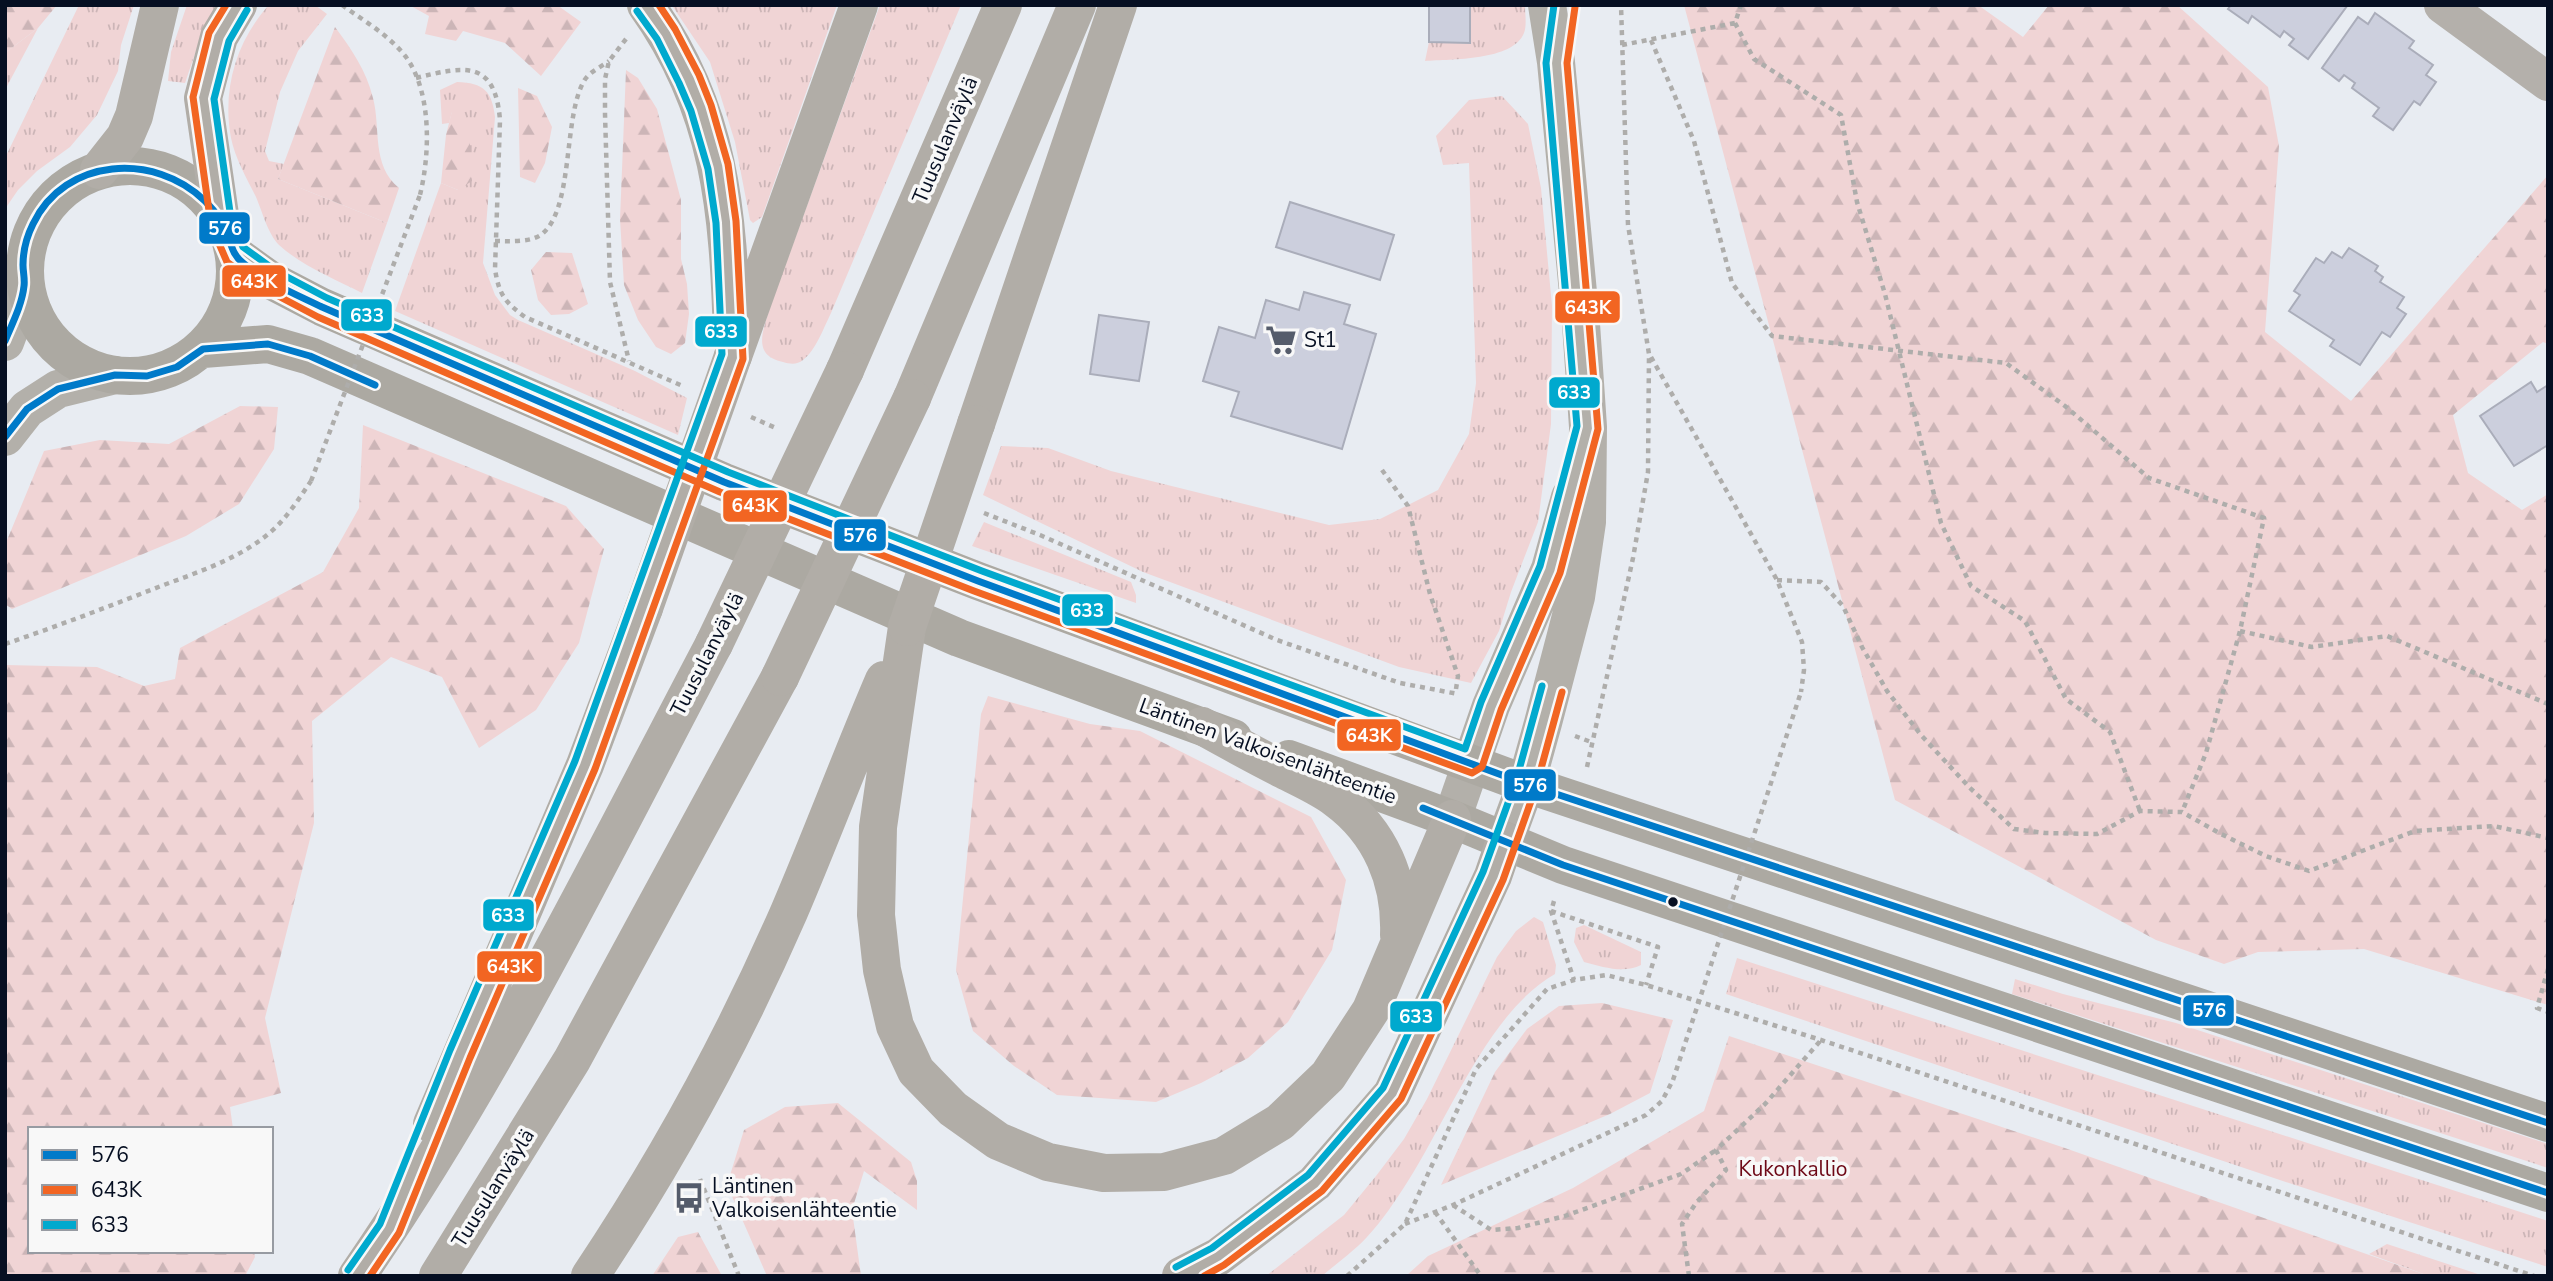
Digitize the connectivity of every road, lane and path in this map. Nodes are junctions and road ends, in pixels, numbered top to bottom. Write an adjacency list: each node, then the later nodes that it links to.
1 (160, 5): 20 (highway)
2 (238, 5): 21 (highway)
3 (342, 5): 18 (path)
4 (859, 5): 28 (highway)
5 (1003, 5): 68 (highway, Tuusulanväylä, bridge)
6 (1077, 5): 70 (highway, Tuusulanväylä, bridge)
7 (1118, 5): 44 (highway, bridge)
8 (1547, 5): 17 (main road)
9 (1565, 5): 17 (main road)
10 (1741, 5): 13 (path)
11 (2443, 5): 19 (street)
12 (639, 18): 16 (path); 28 (highway)
13 (1735, 23): 14 (path); 26 (path)
14 (1651, 40): 15 (path); 26 (path)
15 (1622, 45)
16 (610, 61): 22 (path); 29 (path)
17 (1556, 62): 33 (main road)
18 (416, 78): 22 (path); 40 (path, bridge)
19 (2548, 82)
20 (99, 170): 21 (main road); 23 (main road)
21 (228, 238): 25 (main road); 48 (main road)
22 (495, 241): 29 (path)
23 (24, 289): 24 (main road); 30 (main road)
24 (5, 342)
25 (203, 349): 30 (main road); 46 (main road, Läntinen Valkoisenlähteentie)
26 (1898, 349): 39 (path); 50 (path)
27 (1649, 354): 38 (path)
28 (733, 356): 68 (highway, bridge)
29 (629, 362): 31 (path)
30 (115, 375): 35 (main road)
31 (690, 390)
32 (751, 417): 34 (path)
33 (1588, 427): 43 (main road); 45 (main road)
34 (787, 433)
35 (5, 437)
36 (1382, 470): 41 (path)
37 (976, 510): 41 (path)
38 (1777, 580): 50 (path); 65 (path, bridge)
39 (2240, 631): 42 (path); 51 (path)
40 (5, 644)
41 (1455, 693): 43 (path)
42 (2548, 704)
43 (1491, 706): 48 (main road)
44 (883, 711): 56 (highway); 71 (highway)
45 (1543, 723): 47 (path); 49 (main road)
46 (1202, 726): 52 (main road, Läntinen Valkoisenlähteentie); 56 (highway)
47 (1591, 742)
48 (1472, 763): 49 (main road); 52 (main road)
49 (1526, 784): 54 (main road); 61 (main road)
50 (2140, 811): 51 (path)
51 (2182, 812): 53 (path)
52 (1452, 819): 54 (main road, Läntinen Valkoisenlähteentie); 56 (highway)
53 (2548, 838)
54 (1505, 841): 64 (main road, Läntinen Valkoisenlähteentie); 73 (highway)
55 (1551, 911): 58 (path)
56 (1398, 945)
57 (2548, 969): 59 (path)
58 (1646, 985): 60 (path); 67 (path)
59 (2548, 1012)
60 (1821, 1040): 62 (path); 77 (path)
61 (2548, 1123)
62 (1716, 1150): 65 (path); 76 (path)
63 (700, 1179): 72 (path)
64 (2548, 1193)
65 (1453, 1205): 66 (path)
66 (1435, 1212): 67 (path); 75 (path)
67 (1405, 1224): 74 (path)
68 (389, 1229): 69 (highway, Tuusulanväylä)
69 (357, 1276)
70 (438, 1276)
71 (590, 1276)
72 (738, 1276)
73 (1181, 1276)
74 (1347, 1276)
75 (1481, 1276)
76 (1689, 1276)
77 (2535, 1276)

